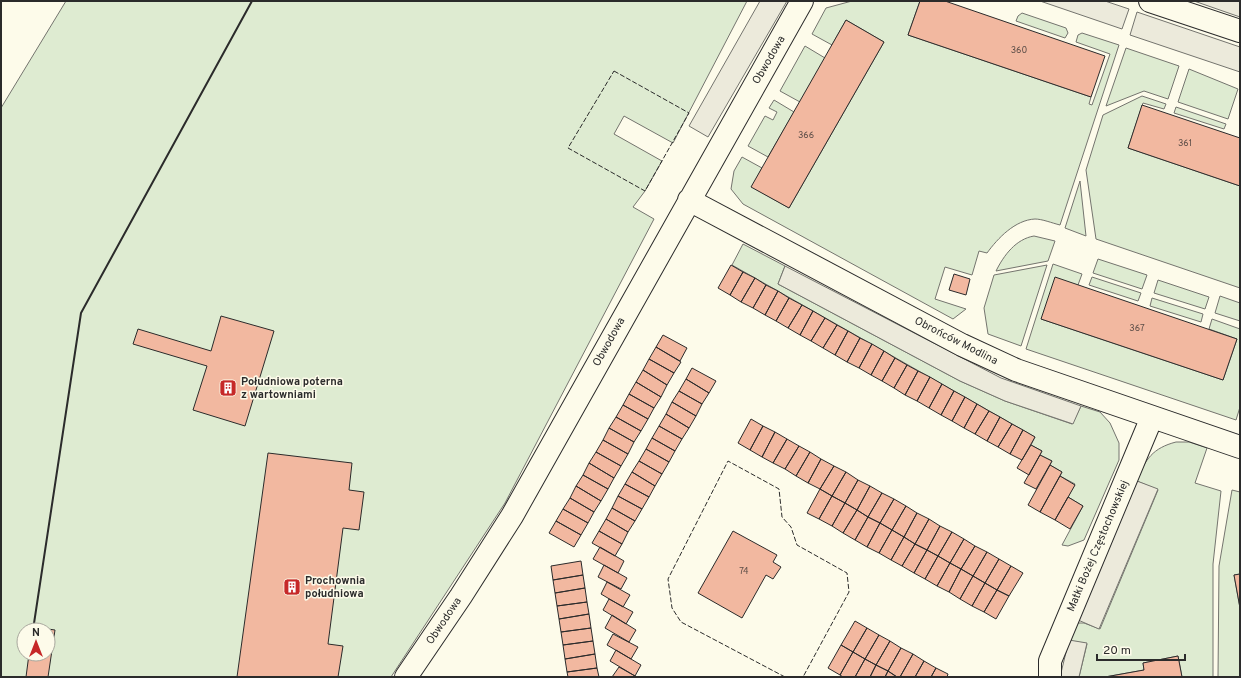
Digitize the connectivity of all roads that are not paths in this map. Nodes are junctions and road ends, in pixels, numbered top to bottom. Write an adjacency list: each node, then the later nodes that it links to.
1 (802, 1): 4 (street, Obwodowa)
2 (1150, 1): 3 (street)
3 (1240, 31)
4 (688, 200): 5 (street, Obrońców Modlina); 7 (street, Obwodowa)
5 (1152, 417): 6 (street, Obrońców Modlina); 8 (street, Matki Bożej Częstochowskiej)
6 (1240, 447)
7 (406, 677)
8 (1050, 677)

